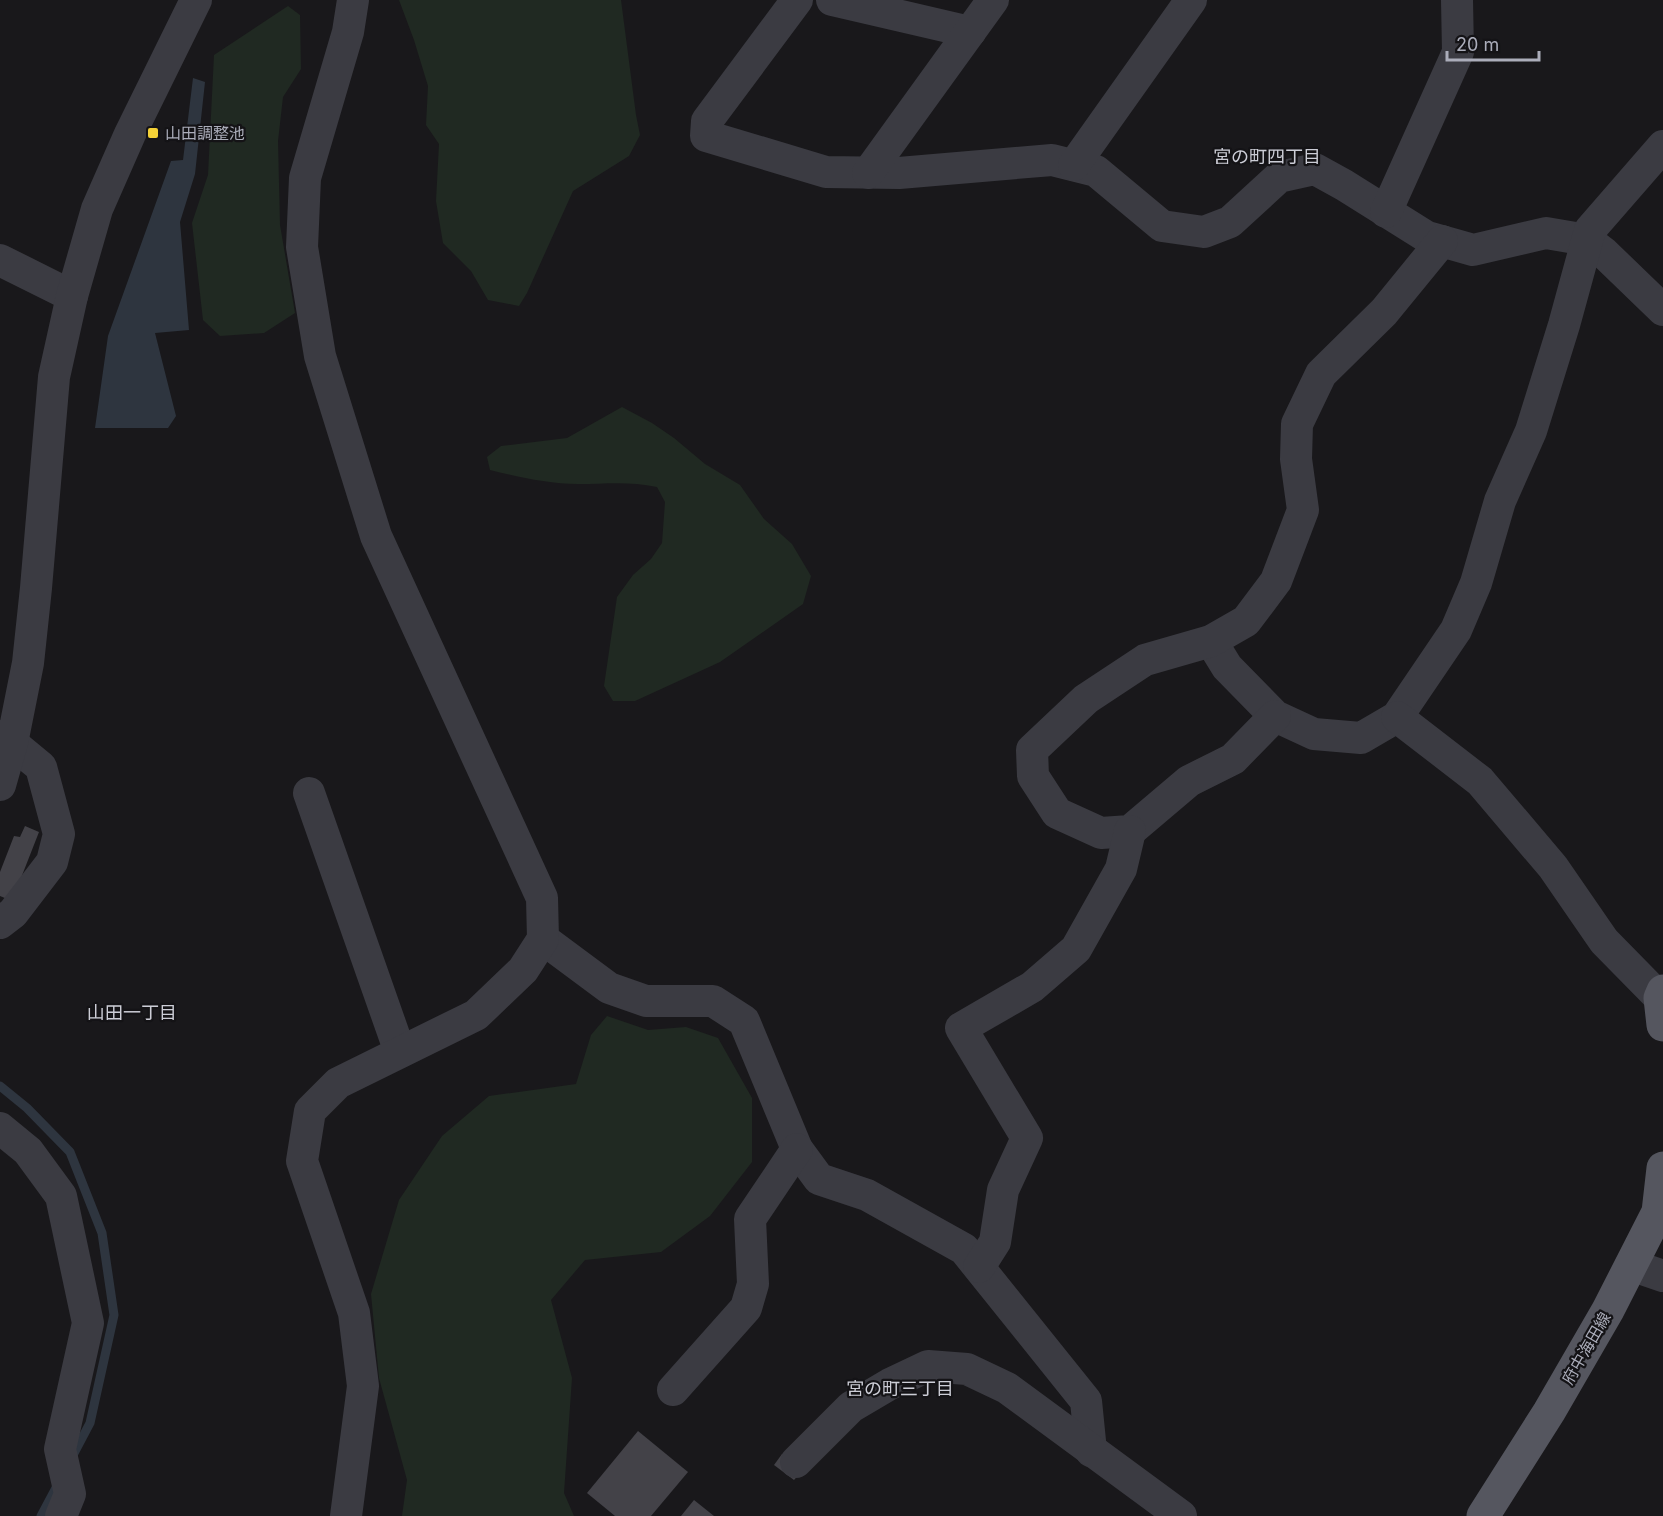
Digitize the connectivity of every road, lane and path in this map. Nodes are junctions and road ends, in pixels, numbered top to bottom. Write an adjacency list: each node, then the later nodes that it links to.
1 (196, 0): 16 (street)
2 (353, 0): 26 (street)
3 (797, 0): 11 (street)
4 (832, 0): 8 (street)
5 (993, 0): 8 (street)
6 (1191, 0): 10 (street)
7 (1457, 0): 12 (street)
8 (970, 32): 11 (street)
9 (1663, 146): 13 (street)
10 (1074, 165): 11 (street); 12 (street)
11 (868, 173)
12 (1386, 212): 14 (street)
13 (1587, 240): 14 (street); 17 (street); 20 (street)
14 (1442, 241): 18 (street)
15 (0, 260): 16 (street)
16 (72, 296): 21 (street)
17 (1663, 310)
18 (1211, 641): 19 (street); 24 (street)
19 (1275, 716): 20 (street); 24 (street)
20 (1398, 717): 27 (street)
21 (6, 740): 22 (street); 25 (street)
22 (0, 785)
23 (309, 793): 28 (street)
24 (1130, 831): 33 (street)
25 (0, 922)
26 (543, 939): 28 (street); 30 (street)
27 (1662, 1005)
28 (400, 1052): 39 (street)
29 (0, 1128): 38 (street)
30 (797, 1149): 33 (street); 35 (street)
31 (1663, 1168): 32 (main road, 府中海田線)
32 (1630, 1266): 34 (street); 41 (main road, 府中海田線)
33 (979, 1267): 36 (street)
34 (1663, 1276)
35 (673, 1390)
36 (1091, 1451): 37 (street); 40 (street)
37 (796, 1462)
38 (61, 1516)
39 (346, 1516)
40 (1181, 1516)
41 (1483, 1516)

